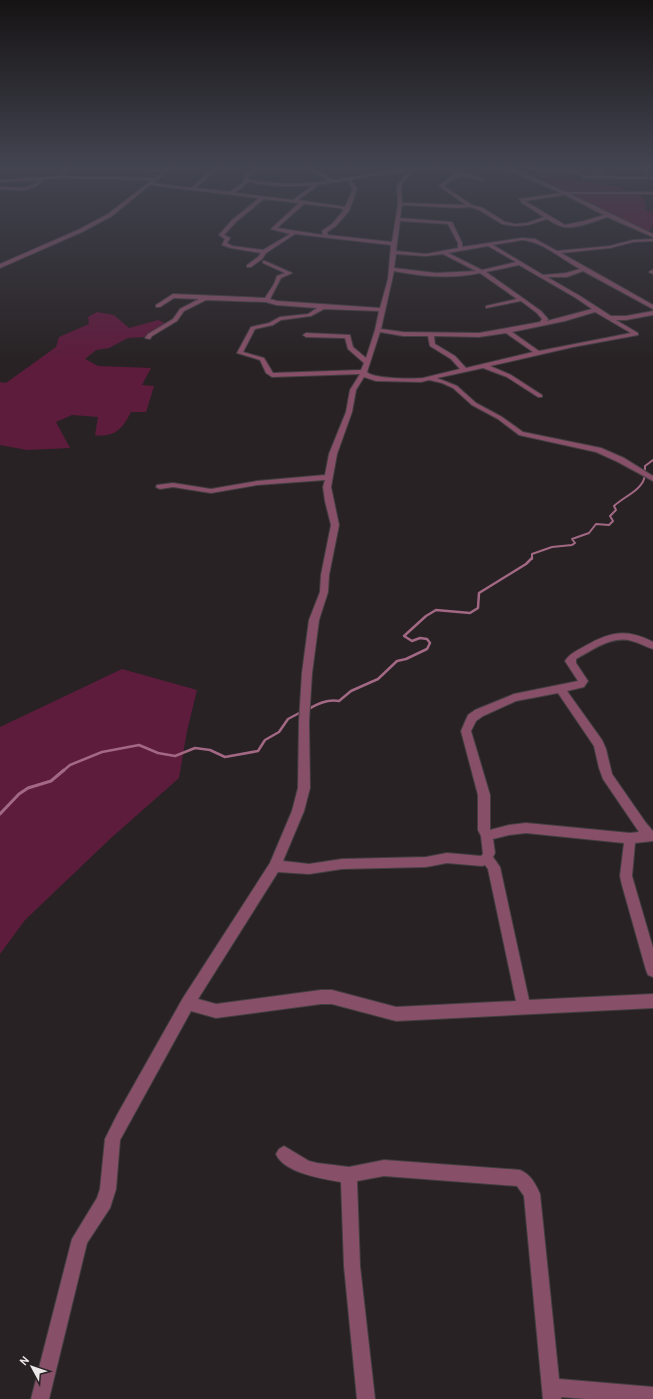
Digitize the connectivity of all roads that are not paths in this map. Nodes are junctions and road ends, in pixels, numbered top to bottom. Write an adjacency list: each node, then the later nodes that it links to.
1 (77, 231): 22 (street)
2 (224, 231): 17 (street)
3 (285, 231): 9 (street)
4 (325, 231): 10 (street)
5 (396, 231): 15 (street)
6 (454, 231): 16 (street)
7 (520, 231): 12 (street)
8 (642, 231): 11 (street)
9 (294, 233): 10 (street); 17 (street)
10 (326, 236): 15 (street)
11 (653, 236)
12 (529, 239): 14 (street); 18 (street)
13 (653, 240): 18 (street)
14 (490, 246): 16 (street); 21 (street)
15 (394, 248): 19 (street); 24 (street)
16 (463, 250): 19 (street)
17 (264, 252): 23 (street)
18 (556, 252): 25 (street)
19 (445, 253): 26 (street)
20 (265, 262): 29 (street)
21 (520, 263): 26 (street); 27 (street)
22 (0, 266)
23 (249, 266)
24 (393, 269): 26 (street); 35 (street)
25 (584, 269): 27 (street); 34 (street)
26 (480, 272): 30 (street)
27 (543, 276): 36 (street)
28 (205, 298): 29 (street); 31 (street); 44 (street)
29 (267, 300): 32 (street)
30 (520, 300): 33 (street); 39 (street)
31 (158, 306)
32 (322, 307): 35 (street); 47 (street)
33 (488, 307)
34 (653, 307)
35 (383, 310): 40 (street)
36 (596, 310): 38 (street); 39 (street)
37 (653, 312): 38 (street)
38 (609, 317): 45 (street)
39 (543, 323): 41 (street)
40 (378, 330): 42 (street); 47 (street)
41 (507, 331): 42 (street); 45 (street)
42 (431, 334): 48 (street)
43 (306, 335): 47 (street)
44 (148, 338)
45 (538, 353): 46 (street)
46 (482, 366): 48 (street); 50 (street)
47 (366, 367): 49 (street); 51 (street)
48 (464, 370): 49 (street)
49 (428, 378): 52 (street)
50 (540, 396)
51 (330, 477): 53 (street); 60 (street)
52 (653, 479)
53 (160, 487)
54 (653, 646): 55 (street)
55 (561, 689): 56 (street); 57 (street)
56 (488, 836): 58 (street); 59 (street)
57 (652, 837): 58 (street)
58 (630, 838): 61 (street)
59 (487, 858): 60 (street); 64 (street)
60 (275, 866): 63 (street)
61 (653, 970)
62 (653, 1001): 64 (street)
63 (188, 1003): 64 (street); 69 (street)
64 (524, 1008)
65 (284, 1154): 66 (street)
66 (349, 1175): 67 (street); 70 (street)
67 (551, 1393): 68 (street)
68 (653, 1396)
69 (40, 1399)
70 (366, 1399)

